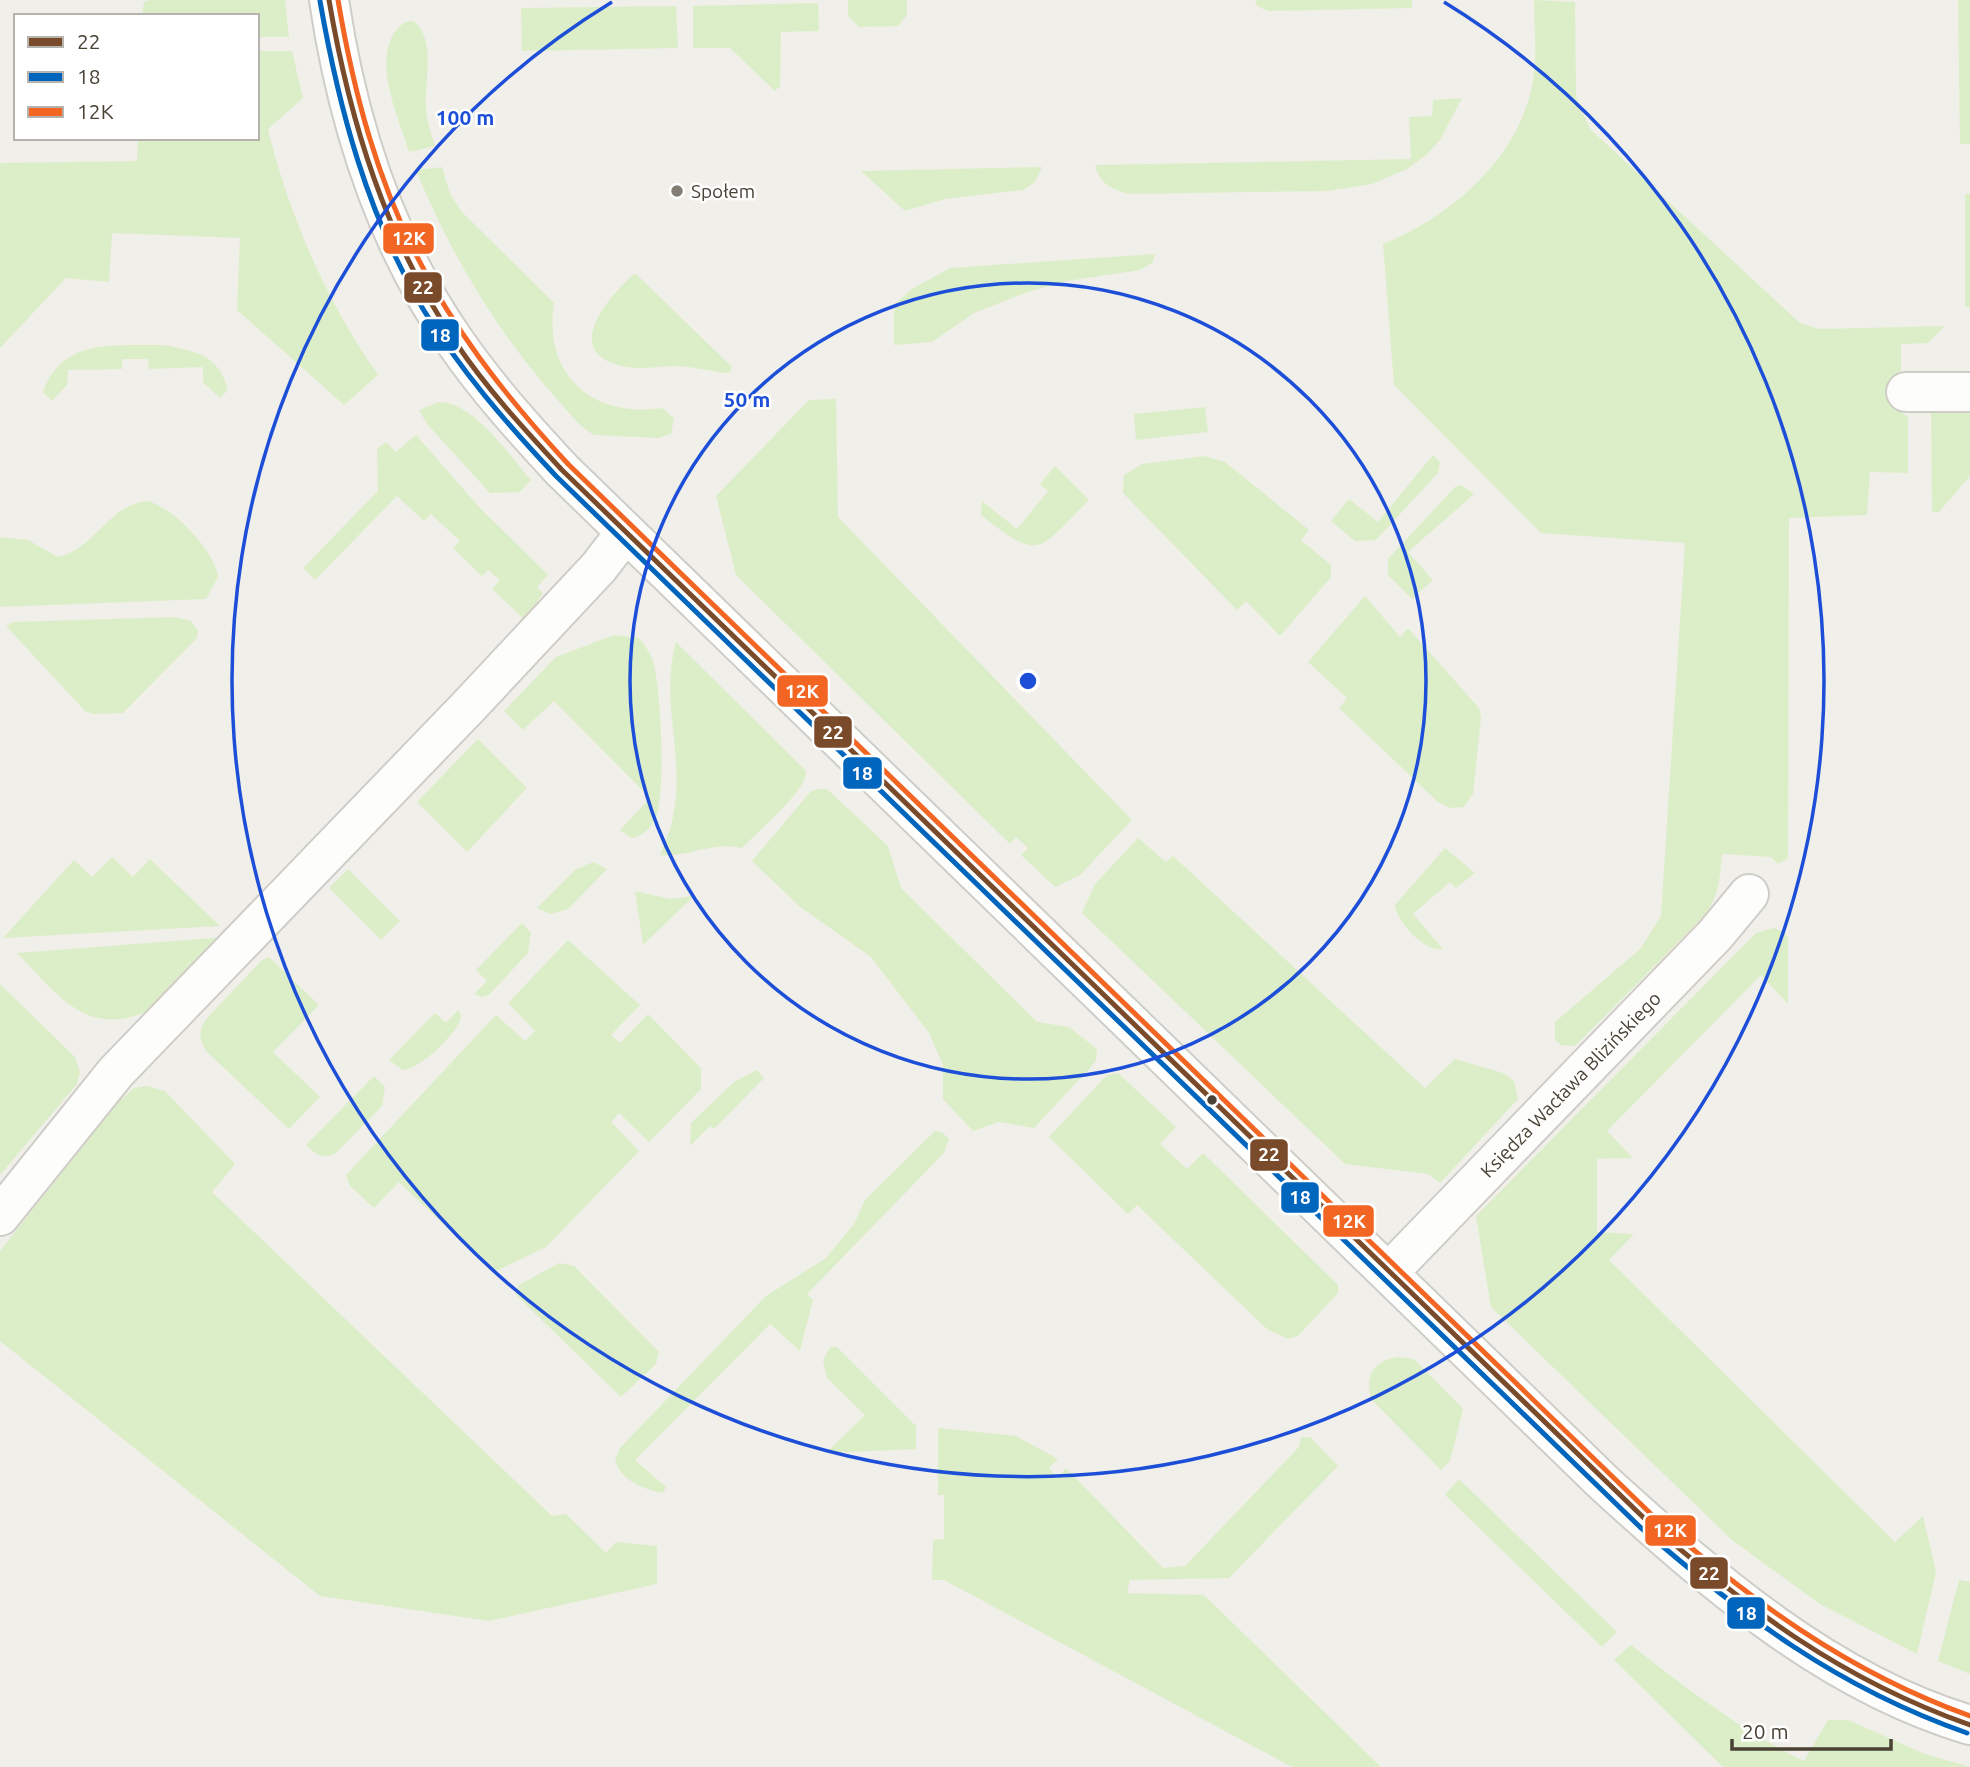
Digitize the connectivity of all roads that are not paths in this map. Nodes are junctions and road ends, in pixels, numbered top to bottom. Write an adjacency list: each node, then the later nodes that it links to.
1 (329, 0): 4 (street)
2 (1906, 392): 3 (street)
3 (1970, 392)
4 (625, 533): 6 (street); 7 (street)
5 (1749, 894): 7 (street, Księdza Wacława Blizińskiego)
6 (0, 1216)
7 (1388, 1272): 8 (street)
8 (1970, 1725)

